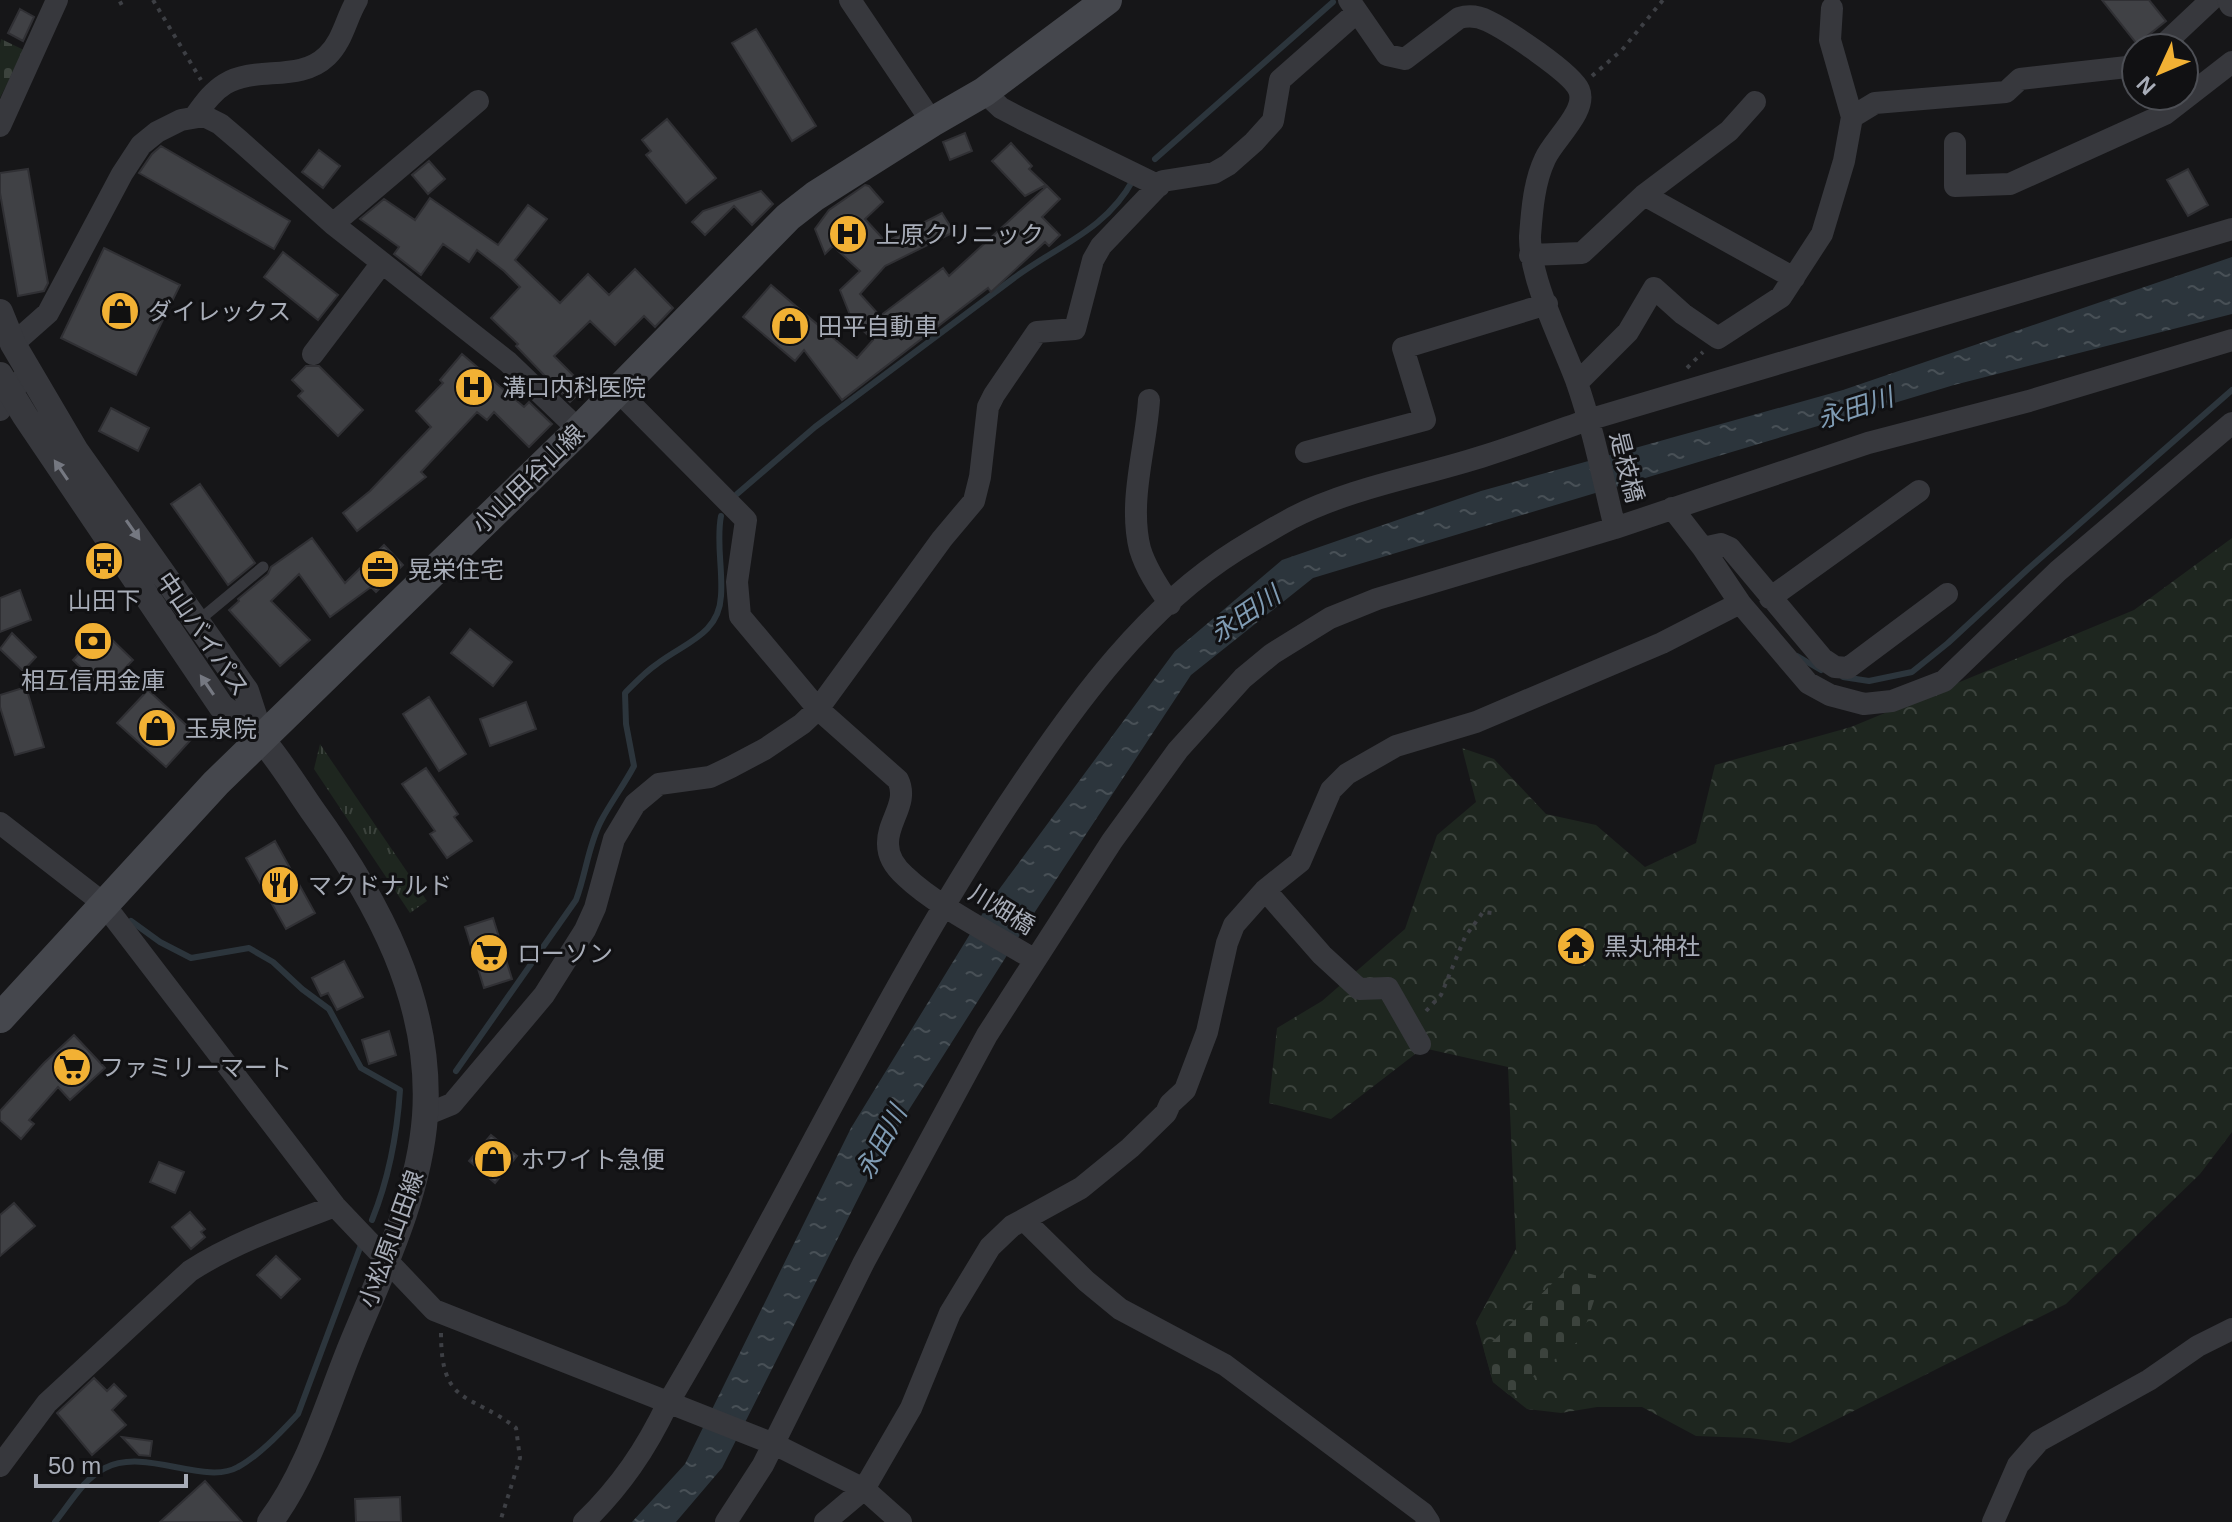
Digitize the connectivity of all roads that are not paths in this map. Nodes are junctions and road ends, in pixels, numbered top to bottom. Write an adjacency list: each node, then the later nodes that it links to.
1 (57, 0): 17 (street)
2 (357, 0): 14 (street)
3 (850, 0): 16 (street)
4 (1107, 0): 11 (main road, 小山田谷山線)
5 (2211, 0): 8 (street)
6 (1352, 6): 19 (street); 23 (street)
7 (1832, 8): 15 (street)
8 (2177, 32)
9 (2232, 62): 18 (street)
10 (2120, 68): 15 (street)
11 (984, 92): 16 (main road, 小山田谷山線); 19 (street)
12 (478, 101): 21 (street)
13 (1755, 102): 20 (street)
14 (195, 116): 21 (street); 29 (street)
15 (1852, 117): 25 (street)
16 (932, 122): 33 (main road, 小山田谷山線)
17 (0, 126)
18 (1955, 143)
19 (1159, 186): 50 (street)
20 (1644, 195): 23 (street); 25 (street)
21 (333, 224): 24 (street)
22 (2232, 229): 36 (street)
23 (1530, 255): 26 (street, 是枝橋)
24 (382, 263): 30 (street); 38 (street)
25 (1794, 278): 32 (street)
26 (1547, 304): 32 (street, 是枝橋); 39 (street)
27 (0, 312): 29 (street, 中山バイパス)
28 (2232, 340): 41 (street)
29 (13, 344): 31 (street, 中山バイパス)
30 (313, 354)
31 (29, 371): 34 (street); 49 (street, 中山バイパス, one-way to 49)
32 (1577, 383): 36 (street, 是枝橋)
33 (618, 391): 38 (main road, 小山田谷山線); 50 (street)
34 (3, 393): 51 (street, 中山バイパス, one-way to 34)
35 (1149, 400): 48 (street)
36 (1588, 420): 42 (street, 是枝橋); 48 (street)
37 (2232, 423): 47 (street)
38 (579, 430): 51 (main road, 小山田谷山線)
39 (1306, 452)
40 (1919, 491): 46 (street)
41 (1672, 508): 42 (street); 43 (street)
42 (1615, 528): 56 (street)
43 (1703, 548): 46 (street); 47 (street)
44 (263, 567): 49 (lane)
45 (1947, 594): 46 (street)
46 (1770, 598)
47 (1740, 603): 53 (street)
48 (1170, 604): 55 (street)
49 (198, 621): 51 (street, 中山バイパス)
50 (818, 709): 55 (street, 川畑橋); 59 (street)
51 (262, 740): 54 (main road, 小山田谷山線); 59 (street, 小松原山田線)
52 (0, 823): 54 (street)
53 (1265, 890): 58 (street); 61 (street)
54 (103, 903): 57 (main road, 小山田谷山線); 60 (street)
55 (943, 903): 56 (street, 川畑橋); 64 (street)
56 (1035, 960): 65 (street)
57 (0, 1018)
58 (1420, 1044)
59 (425, 1115): 62 (street, 小松原山田線)
60 (335, 1206): 62 (street); 66 (street)
61 (1024, 1220): 67 (street); 73 (street)
62 (387, 1258): 64 (street); 68 (street, 小松原山田線)
63 (2232, 1329): 74 (street)
64 (668, 1403): 65 (street); 69 (street)
65 (774, 1444): 67 (street); 70 (street)
66 (0, 1466)
67 (864, 1489): 71 (street); 72 (street)
68 (270, 1522)
69 (584, 1522)
70 (726, 1522)
71 (825, 1522)
72 (901, 1522)
73 (1429, 1522)
74 (1993, 1522)

